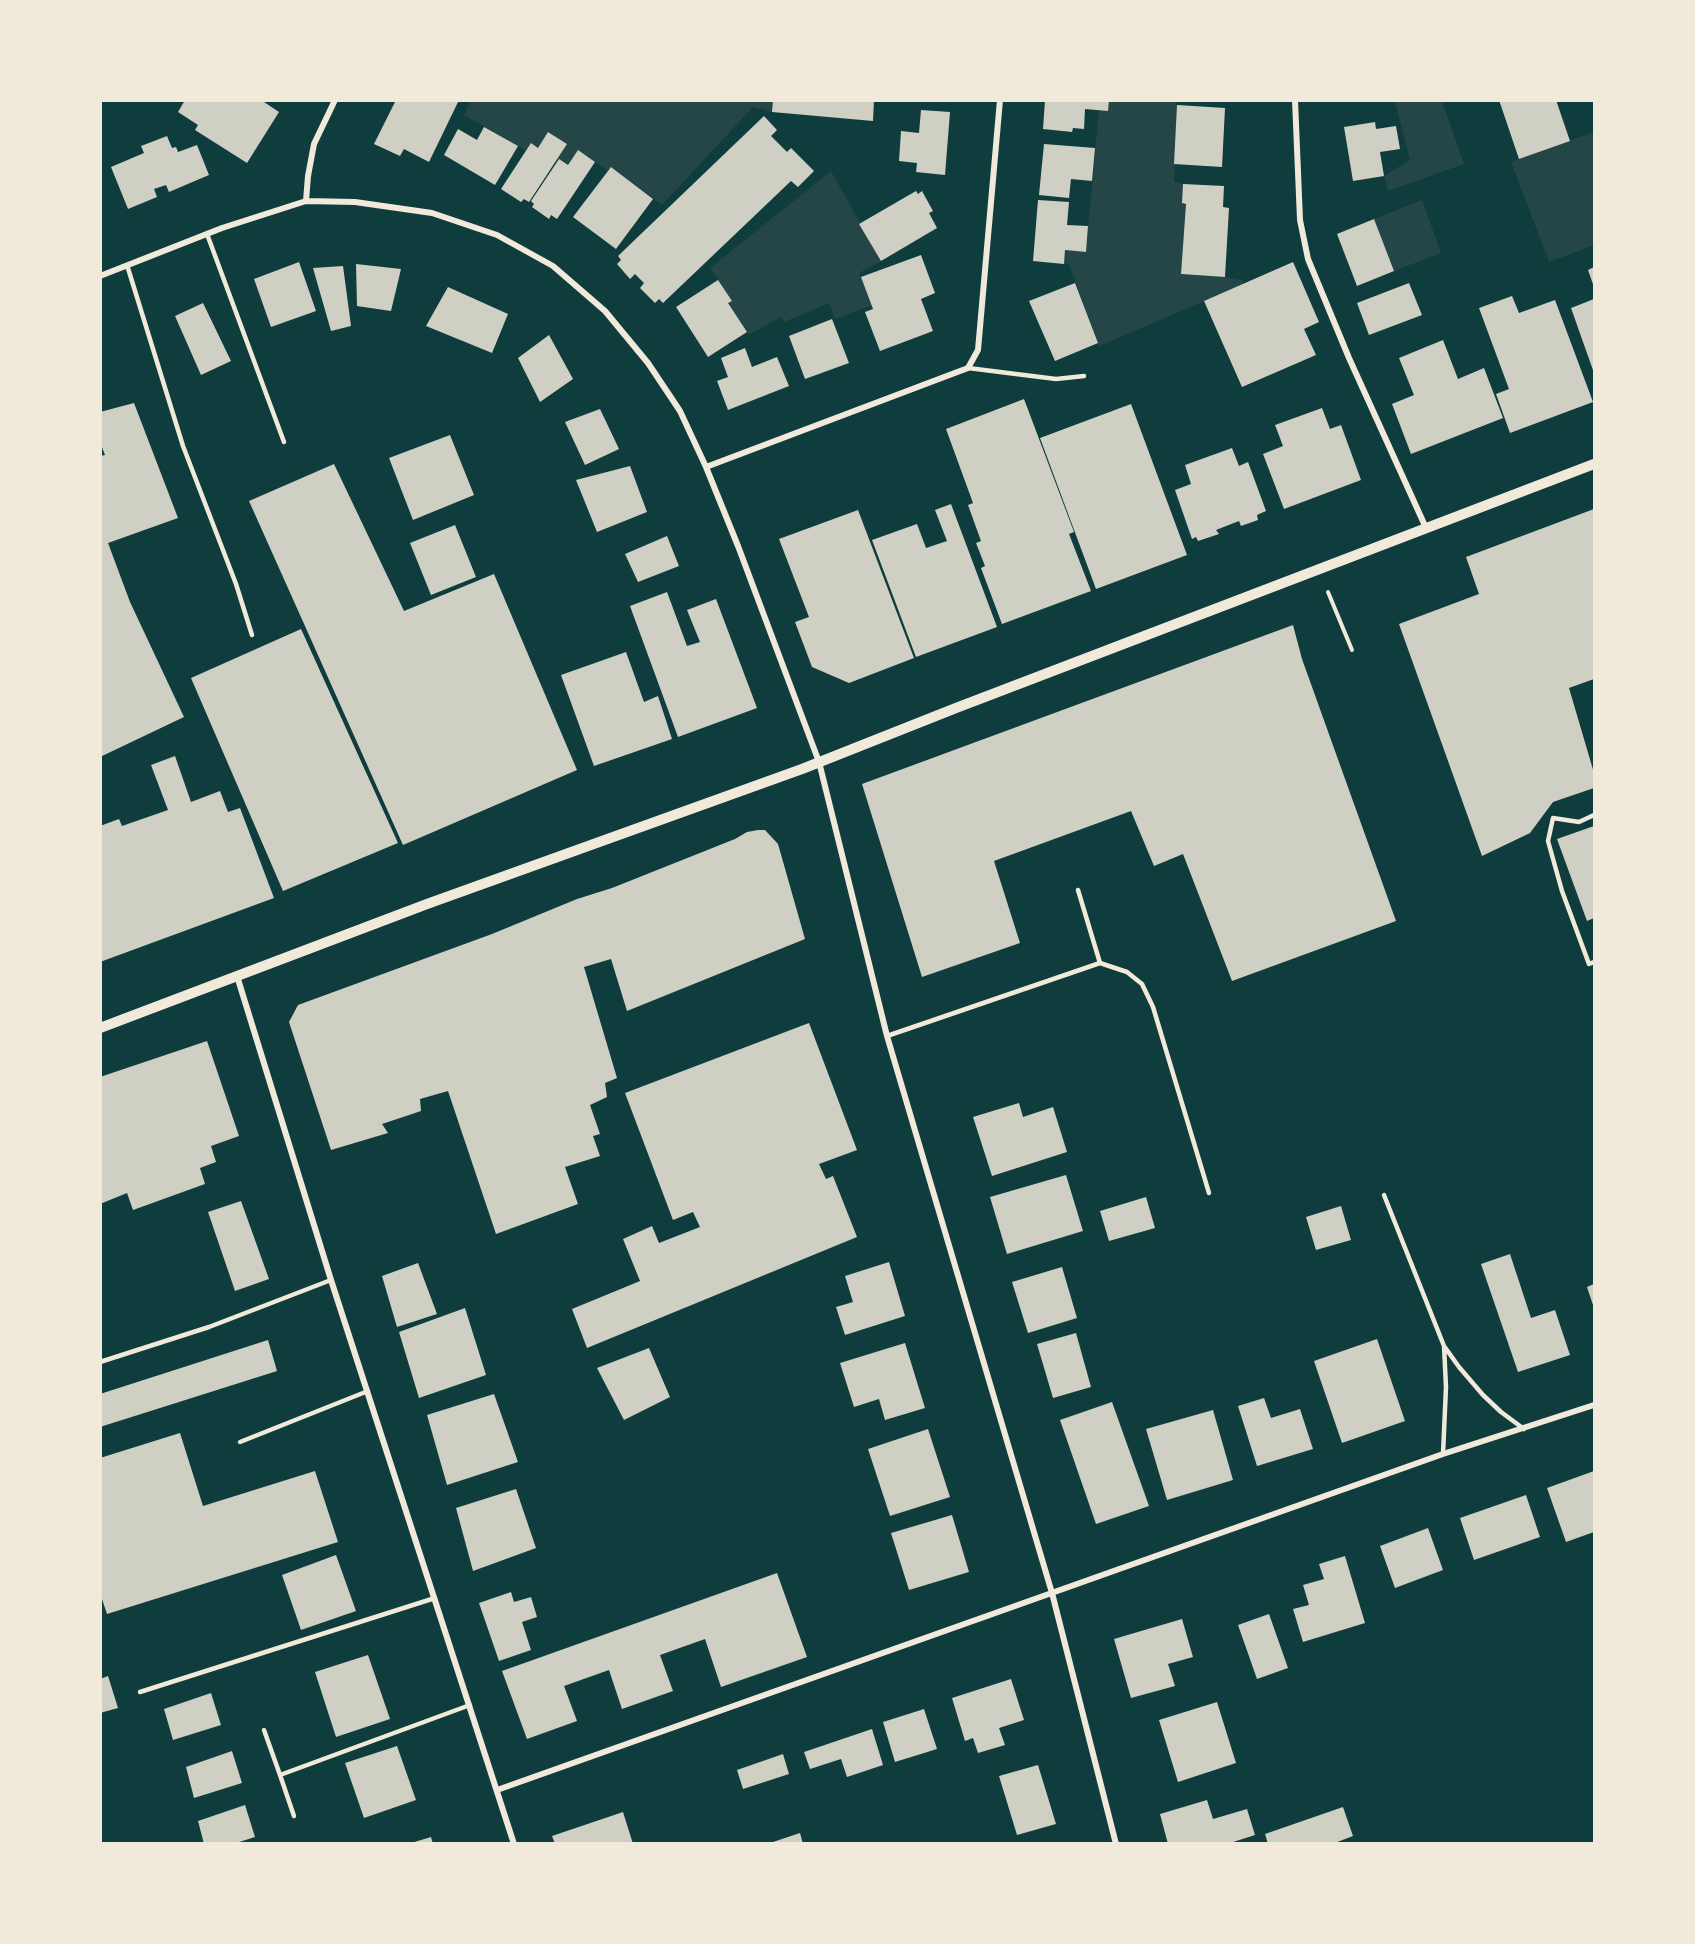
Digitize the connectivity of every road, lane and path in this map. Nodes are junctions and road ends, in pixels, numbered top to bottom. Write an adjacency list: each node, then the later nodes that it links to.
1 (335, 100): 4 (street)
2 (1000, 100): 8 (street)
3 (1295, 100): 13 (street)
4 (306, 201): 5 (street); 12 (street)
5 (207, 234): 6 (street); 10 (lane)
6 (127, 265): 7 (street); 15 (lane)
7 (100, 276)
8 (968, 368): 9 (lane); 12 (street)
9 (1084, 376)
10 (284, 442)
11 (1594, 464): 13 (street)
12 (706, 467): 17 (street)
13 (1426, 528): 14 (street)
14 (1318, 569): 16 (path); 17 (street)
15 (252, 634)
16 (1352, 650)
17 (819, 762): 22 (street); 24 (street)
18 (1594, 815): 20 (lane)
19 (1078, 890): 21 (lane)
20 (1594, 962)
21 (1100, 963): 24 (lane); 25 (lane)
22 (237, 975): 23 (street); 27 (street)
23 (100, 1028)
24 (887, 1036): 35 (street)
25 (1209, 1193)
26 (1384, 1195): 28 (lane)
27 (331, 1280): 29 (lane); 30 (street)
28 (1444, 1346): 32 (lane); 34 (lane)
29 (100, 1362)
30 (368, 1391): 33 (lane); 36 (street)
31 (1594, 1405): 32 (street)
32 (1524, 1429): 34 (street)
33 (240, 1442)
34 (1443, 1454): 35 (street)
35 (1052, 1593): 41 (street); 44 (street)
36 (435, 1598): 37 (lane); 38 (street)
37 (140, 1692)
38 (470, 1706): 40 (lane); 41 (street)
39 (264, 1730): 40 (lane)
40 (280, 1774): 42 (lane)
41 (497, 1790): 43 (street)
42 (294, 1816)
43 (514, 1844)
44 (1116, 1844)

